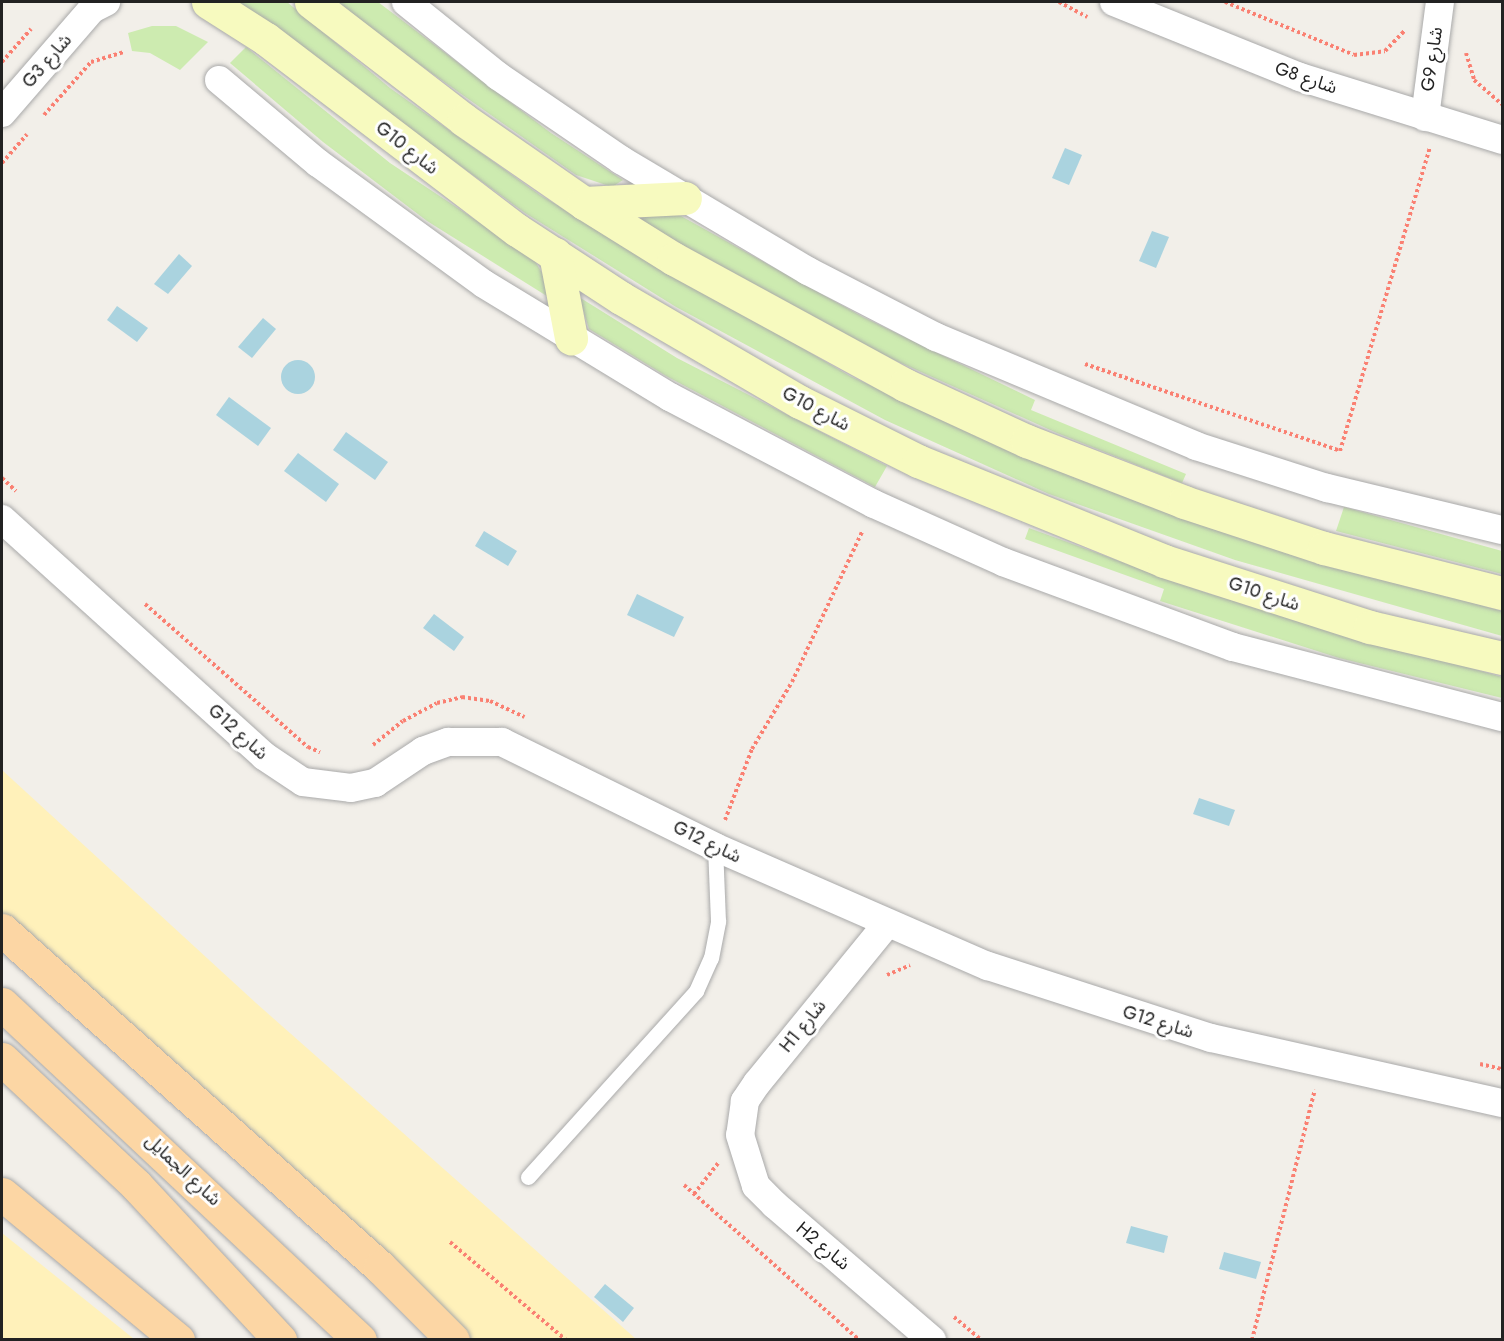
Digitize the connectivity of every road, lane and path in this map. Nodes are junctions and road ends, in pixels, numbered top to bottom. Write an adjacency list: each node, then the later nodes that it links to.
1 (208, 2): 23 (street, G10 شارع)
2 (311, 2): 22 (street)
3 (406, 2): 21 (street)
4 (1114, 2): 16 (street, G8 شارع)
5 (1225, 2): 8 (path)
6 (1440, 2): 16 (street, G9 شارع)
7 (97, 4): 15 (street, G3 شارع)
8 (1407, 21)
9 (33, 27): 12 (path)
10 (1465, 50): 14 (path)
11 (124, 52): 17 (path)
12 (2, 62)
13 (219, 80): 24 (street)
14 (1503, 104)
15 (2, 113)
16 (1431, 119): 19 (street, G8 شارع); 25 (path)
17 (39, 121)
18 (31, 129): 20 (path)
19 (1503, 140)
20 (2, 163)
21 (685, 198): 22 (street); 25 (street)
22 (584, 203): 29 (street)
23 (555, 254): 24 (street); 30 (street, G10 شارع)
24 (571, 338): 26 (street)
25 (1067, 396): 28 (street)
26 (874, 504): 31 (street); 32 (path)
27 (2, 519): 32 (street, G12 شارع)
28 (1503, 530)
29 (1503, 593)
30 (1503, 658)
31 (1503, 717)
32 (715, 847): 33 (street, G12 شارع); 42 (lane)
33 (886, 925): 39 (street, G12 شارع); 41 (street, H1 شارع)
34 (2, 930): 50 (main road)
35 (917, 965): 36 (path)
36 (881, 982)
37 (2, 1004): 49 (main road, شارع الجمايل)
38 (2, 1059): 48 (main road)
39 (1317, 1083): 40 (street, G12 شارع); 55 (path)
40 (1503, 1103)
41 (740, 1135): 53 (street, H2 شارع)
42 (528, 1178)
43 (684, 1185): 52 (path)
44 (2, 1194): 47 (main road)
45 (450, 1242): 51 (path)
46 (946, 1310): 54 (path)
47 (178, 1340)
48 (280, 1340)
49 (360, 1340)
50 (453, 1340)
51 (567, 1340)
52 (859, 1340)
53 (932, 1340)
54 (981, 1340)
55 (1252, 1340)

